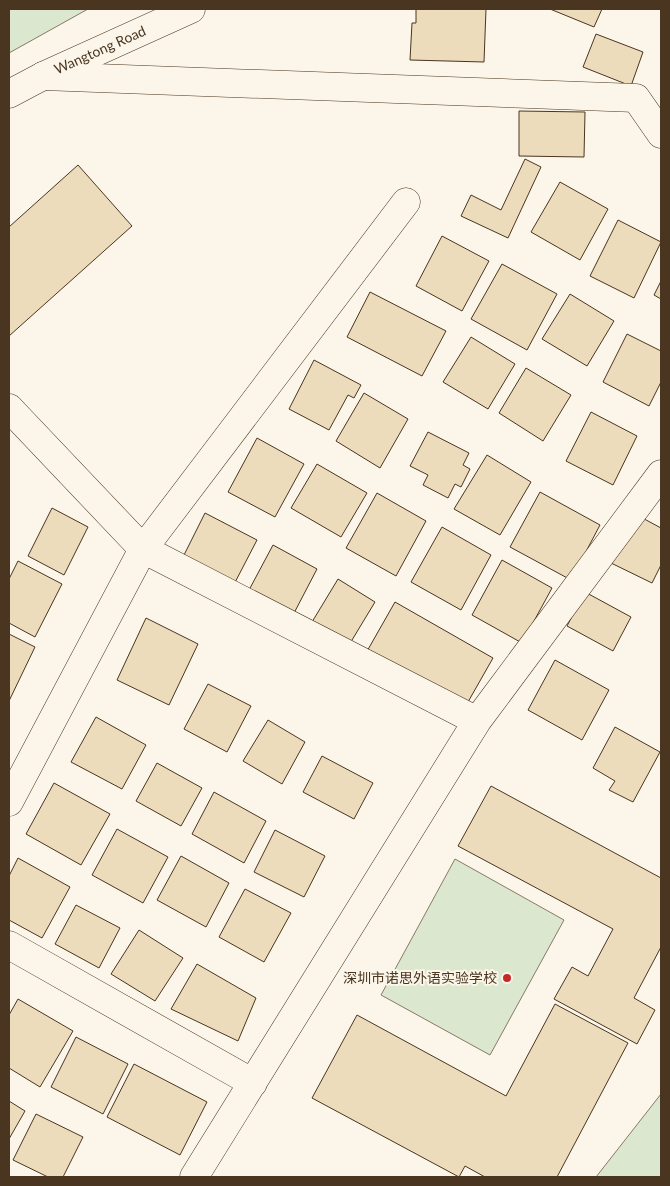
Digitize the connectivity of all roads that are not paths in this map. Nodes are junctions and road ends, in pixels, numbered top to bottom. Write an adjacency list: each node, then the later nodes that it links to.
1 (191, 9): 2 (street, Wangtong Road)
2 (43, 76): 3 (street, Wangtong Road); 4 (street)
3 (9, 94)
4 (661, 134)
5 (406, 202): 8 (street)
6 (9, 408): 8 (street)
7 (661, 474): 9 (street)
8 (143, 548): 9 (street); 10 (street)
9 (477, 722): 12 (street)
10 (9, 802)
11 (9, 945): 12 (street)
12 (253, 1083): 13 (street)
13 (194, 1177)

